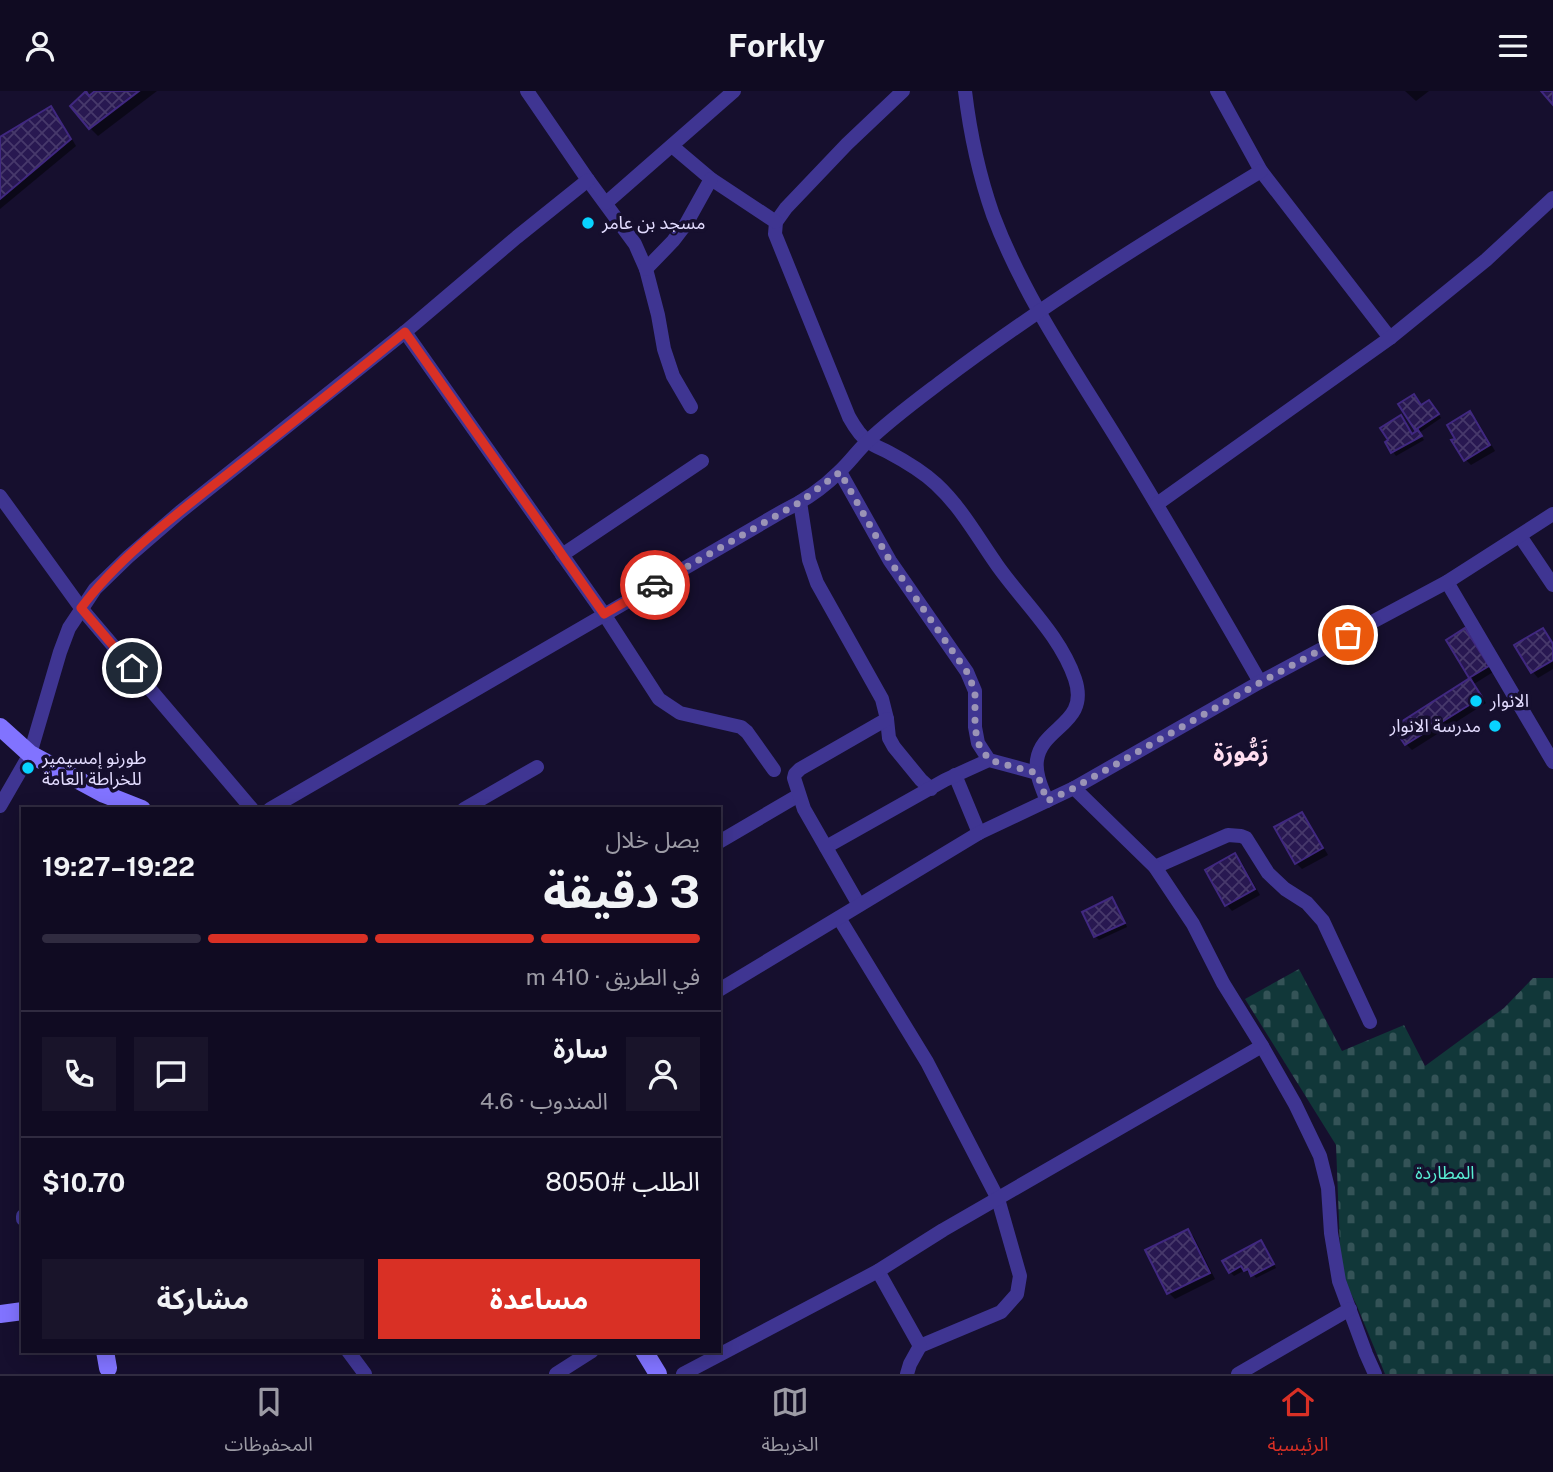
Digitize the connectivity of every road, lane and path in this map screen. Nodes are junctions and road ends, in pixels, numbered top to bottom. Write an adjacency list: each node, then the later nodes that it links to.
1 (527, 91): 9 (street)
2 (734, 91): 6 (street)
3 (903, 91): 12 (street)
4 (964, 91): 14 (street)
5 (1217, 91): 7 (street)
6 (672, 146): 8 (street); 11 (street)
7 (1261, 171): 14 (street); 16 (street)
8 (711, 179): 12 (street); 13 (street)
9 (588, 180): 11 (street); 15 (street)
10 (1553, 198): 16 (street)
11 (606, 203): 13 (street)
12 (776, 222): 18 (street)
13 (646, 269): 17 (street)
14 (1039, 310): 18 (street); 23 (street)
15 (405, 332): 26 (street); 29 (street)
16 (1390, 338): 23 (street)
17 (691, 407)
18 (867, 441): 20 (street); 39 (street)
19 (702, 461): 26 (street)
20 (840, 472): 22 (street); 35 (street)
21 (0, 496): 29 (street)
22 (800, 502): 30 (street); 32 (street)
23 (1157, 504): 31 (street)
24 (1553, 515): 25 (street)
25 (1520, 536): 27 (street); 28 (street)
26 (562, 555): 30 (street)
27 (1447, 583): 31 (street); 36 (street)
28 (1553, 585)
29 (81, 608): 34 (street); 47 (street)
30 (604, 614): 38 (street); 48 (street)
31 (1261, 682): 41 (street)
32 (887, 719): 42 (street); 43 (street)
33 (0, 727): 34 (street)
34 (30, 754): 45 (street); 46 (street)
35 (989, 760): 39 (street); 40 (street)
36 (1553, 762)
37 (537, 767): 49 (street)
38 (774, 770)
39 (1037, 773): 44 (street)
40 (955, 775): 42 (street); 50 (street)
41 (1074, 788): 44 (street); 53 (street)
42 (931, 789): 52 (street)
43 (799, 795): 51 (street); 52 (street)
44 (1047, 801): 50 (street)
45 (0, 806)
46 (137, 807)
47 (250, 807)
48 (273, 807)
49 (467, 807)
50 (979, 833): 54 (street)
51 (721, 841)
52 (826, 848): 54 (street)
53 (1155, 867): 57 (street); 58 (street)
54 (859, 905): 55 (street)
55 (839, 918): 56 (street); 59 (street)
56 (721, 989)
57 (1370, 1022)
58 (1262, 1047): 59 (street); 61 (street)
59 (998, 1199): 60 (street); 65 (street)
60 (878, 1272): 65 (street); 72 (street)
61 (1350, 1309): 74 (street); 75 (street)
62 (21, 1311): 63 (street)
63 (1, 1314): 64 (street)
64 (21, 1318)
65 (920, 1346): 73 (street)
66 (349, 1353): 69 (street)
67 (589, 1353): 70 (street)
68 (645, 1353): 71 (street)
69 (365, 1374)
70 (556, 1374)
71 (658, 1374)
72 (683, 1374)
73 (907, 1374)
74 (1238, 1374)
75 (1375, 1374)

